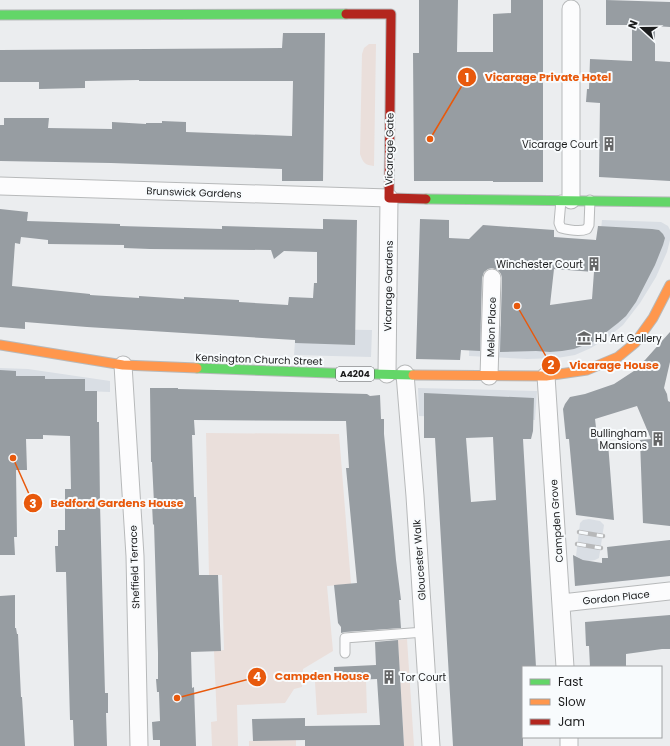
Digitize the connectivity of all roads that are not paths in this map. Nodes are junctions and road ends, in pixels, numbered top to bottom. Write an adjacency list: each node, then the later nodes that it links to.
1 (571, 9): 5 (street)
2 (0, 15): 4 (main road, Vicarage Gate)
3 (0, 186): 4 (street, Brunswick Gardens)
4 (389, 198): 5 (main road, Vicarage Gate); 12 (street, Vicarage Gardens)
5 (566, 200): 6 (main road, Vicarage Gate); 6 (lane)
6 (590, 200): 7 (main road, Vicarage Gate)
7 (670, 202)
8 (492, 278): 14 (street, Melon Place)
9 (670, 285): 15 (main road, Kensington Church Street / A4204)
10 (0, 345): 11 (main road, Kensington Church Street / A4204)
11 (124, 365): 12 (main road, Kensington Church Street / A4204); 21 (street, Sheffield Terrace)
12 (387, 374): 13 (main road, Kensington Church Street / A4204)
13 (405, 374): 14 (main road, Kensington Church Street / A4204); 18 (street, Gloucester Walk)
14 (489, 376): 15 (main road, Kensington Church Street / A4204)
15 (546, 376): 17 (street, Campden Grove)
16 (670, 591): 17 (street, Gordon Place)
17 (562, 603): 20 (street, Campden Grove)
18 (424, 632): 19 (lane); 22 (street, Gloucester Walk)
19 (345, 653)
20 (565, 666)
21 (139, 746)
22 (431, 746)

